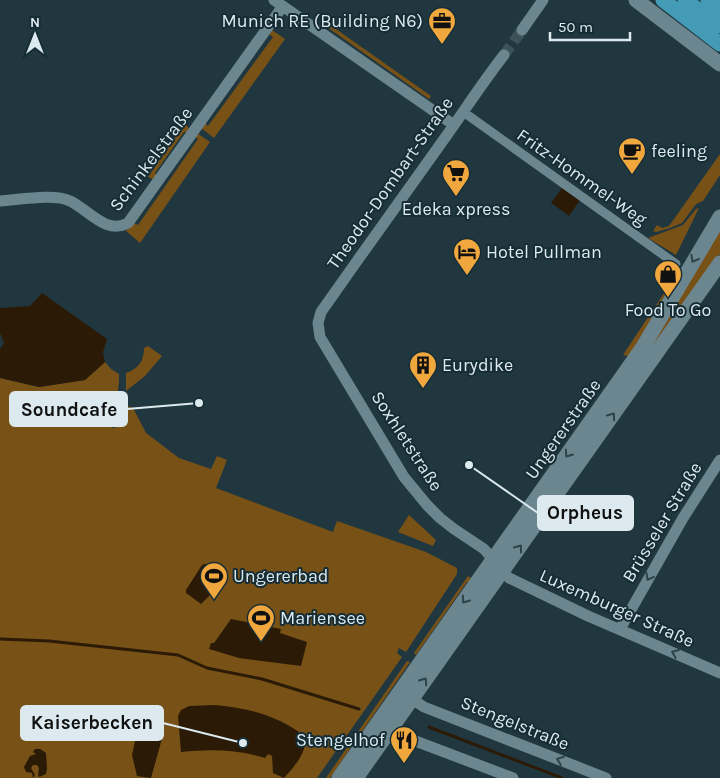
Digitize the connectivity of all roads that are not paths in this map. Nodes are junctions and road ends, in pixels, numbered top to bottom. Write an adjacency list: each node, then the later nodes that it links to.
1 (543, 0): 9 (street)
2 (636, 0): 12 (main road)
3 (663, 0): 10 (highway)
4 (685, 0): 8 (highway)
5 (708, 0): 7 (highway)
6 (278, 3): 14 (street); 15 (street, Schinkelstraße)
7 (720, 9)
8 (720, 26)
9 (522, 30)
10 (720, 44)
11 (504, 55): 14 (street, Theodor-Dombart-Straße)
12 (720, 64)
13 (469, 116): 17 (street, Fritz-Hommel-Weg)
14 (454, 125): 19 (street, Theodor-Dombart-Straße)
15 (0, 201)
16 (720, 217): 21 (main road, Ungererstraße, one-way to 21)
17 (676, 264)
18 (719, 268): 21 (main road, Ungererstraße, one-way to 18)
19 (320, 336): 21 (street, Soxhletstraße)
20 (720, 460): 22 (street, Brüsseler Straße, one-way to 22)
21 (498, 566): 22 (street, Luxemburger Straße); 24 (main road, Ungererstraße, one-way to 21); 26 (main road, Ungererstraße, one-way to 26)
22 (620, 629): 23 (street, Luxemburger Straße, one-way to 22)
23 (720, 673)
24 (412, 699): 25 (main road, Ungererstraße); 29 (street, Stengelstraße, one-way to 24)
25 (389, 731): 27 (main road, Ungererstraße); 28 (street)
26 (340, 778)
27 (356, 778)
28 (513, 778)
29 (606, 778)

